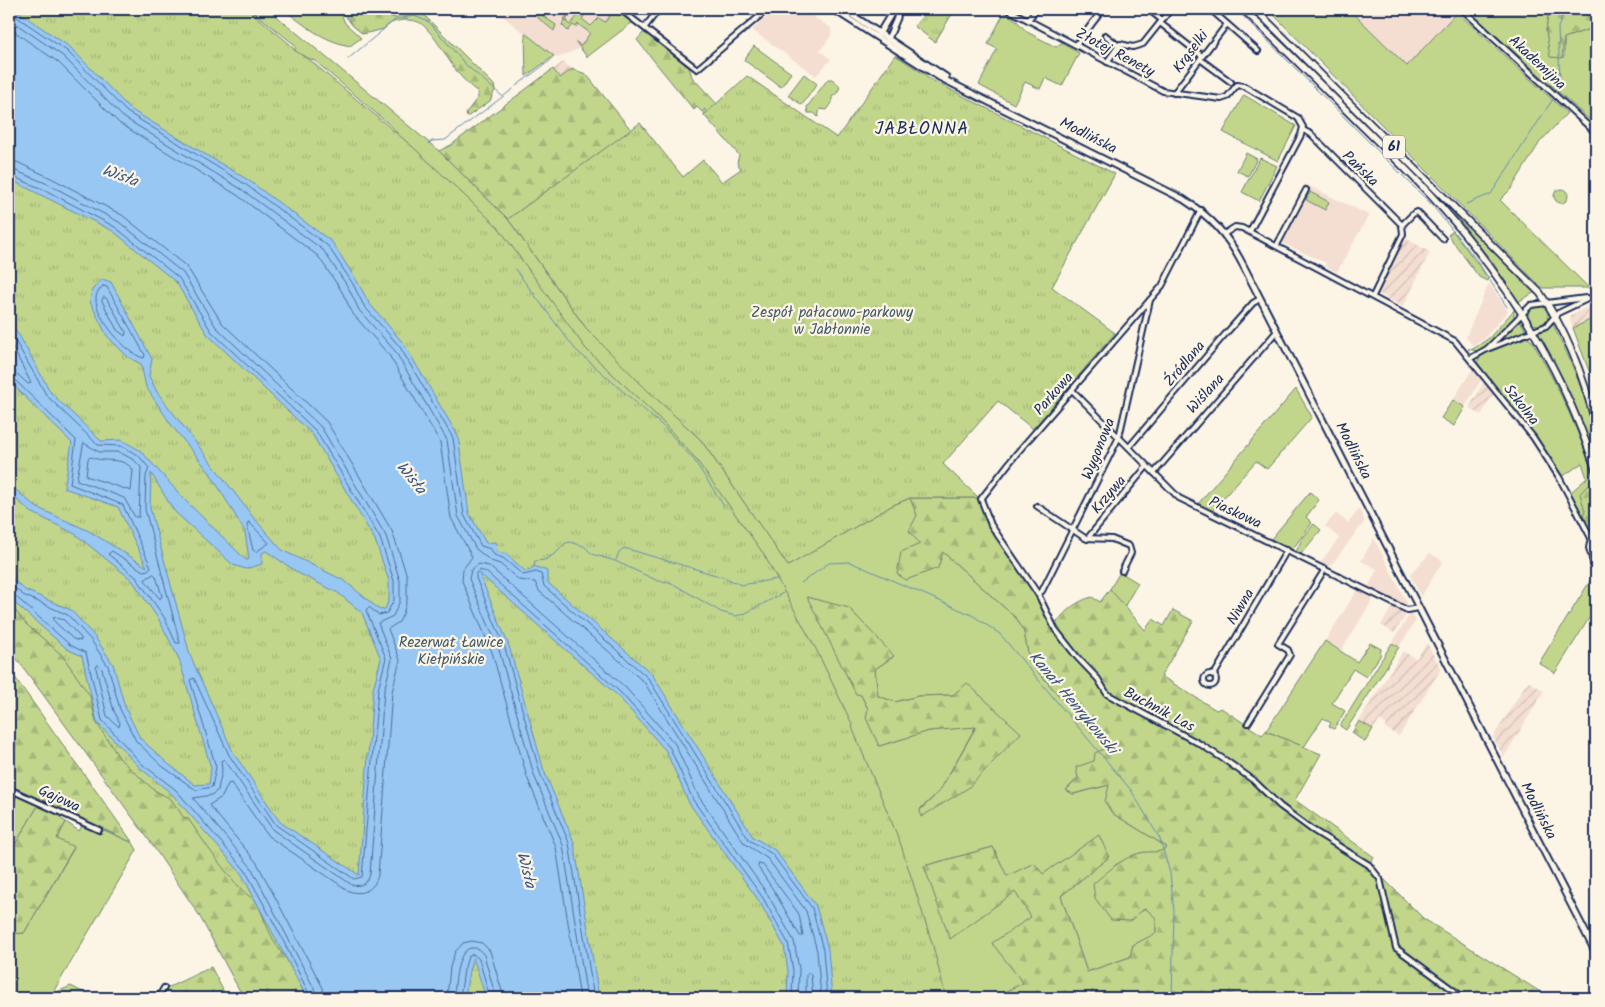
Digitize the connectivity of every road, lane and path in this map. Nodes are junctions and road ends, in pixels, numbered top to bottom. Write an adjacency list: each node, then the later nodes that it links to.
1 (620, 9): 20 (street)
2 (659, 9): 20 (street)
3 (768, 9): 20 (street)
4 (833, 9): 24 (main road, Modlińska)
5 (842, 9): 21 (main road, Modlińska)
6 (894, 9): 21 (main road)
7 (898, 9): 23 (main road)
8 (1007, 9): 17 (street, Złotej Renety)
9 (1037, 9): 17 (street)
10 (1101, 9): 25 (street)
11 (1148, 9): 18 (street)
12 (1171, 9): 18 (street)
13 (1210, 9): 19 (street)
14 (1244, 9): 49 (main road, 61)
15 (1255, 9): 48 (main road, 61)
16 (1462, 9): 35 (street, Akademijna)
17 (1028, 20): 25 (street, Złotej Renety)
18 (1161, 21): 26 (street); 28 (street)
19 (1227, 24): 27 (street); 28 (street, Krąselki)
20 (645, 27)
21 (879, 33): 23 (main road, Modlińska); 24 (main road)
22 (1105, 35): 26 (street)
23 (888, 39): 24 (main road); 31 (main road, Modlińska)
24 (880, 40): 31 (main road, Modlińska)
25 (1076, 45): 29 (street, Złotej Renety)
26 (1119, 46): 29 (street)
27 (1258, 51)
28 (1201, 57): 30 (street); 32 (street, Krąselki)
29 (1107, 62): 32 (street, Złotej Renety)
30 (1231, 82)
31 (959, 86): 37 (main road, Modlińska)
32 (1174, 93): 33 (street, Złotej Renety)
33 (1219, 99): 34 (street, Pańska)
34 (1302, 130): 38 (street, Pańska); 39 (street)
35 (1596, 133)
36 (1306, 190): 42 (street)
37 (1201, 210): 40 (main road, Modlińska); 47 (street, Parkowa)
38 (1402, 225): 41 (street); 44 (street)
39 (1250, 231): 40 (street); 42 (street, Szkolna)
40 (1224, 234): 46 (main road, Modlińska)
41 (1443, 239)
42 (1277, 246): 44 (street, Szkolna)
43 (1596, 295): 45 (street)
44 (1373, 296): 54 (street, Szkolna)
45 (1588, 298): 48 (street); 50 (street)
46 (1260, 299): 51 (main road, Modlińska); 58 (street, Źródlana)
47 (1150, 300): 55 (street, Parkowa); 57 (street, Wygonowa)
48 (1546, 302): 49 (street); 50 (main road)
49 (1521, 314): 52 (main road, 61); 53 (street)
50 (1554, 317): 52 (street); 56 (main road)
51 (1277, 331): 61 (street, Wiślana); 72 (main road, Modlińska)
52 (1531, 331): 53 (street); 60 (main road, 61)
53 (1487, 349): 54 (street)
54 (1471, 358): 64 (street, Szkolna)
55 (1073, 391): 57 (street, Piaskowa); 71 (street, Parkowa)
56 (1596, 426)
57 (1119, 436): 58 (street, Piaskowa); 63 (street, Wygonowa)
58 (1129, 447): 59 (street, Piaskowa)
59 (1147, 466): 61 (street, Piaskowa); 65 (street, Krzywa)
60 (1596, 471)
61 (1154, 473): 67 (street, Piaskowa)
62 (1037, 506): 63 (street, Krzywa)
63 (1072, 531): 65 (street, Krzywa); 71 (street, Wygonowa)
64 (1591, 538): 66 (street); 70 (street, Szkolna)
65 (1087, 539): 69 (street, Krzywa)
66 (1596, 541)
67 (1287, 550): 68 (street, Piaskowa); 73 (street, Niwna)
68 (1325, 569): 72 (street, Piaskowa); 74 (street)
69 (1122, 571)
70 (1596, 572)
71 (1038, 594): 81 (street, Buchnik Las)
72 (1418, 608): 78 (main road, Modlińska)
73 (1214, 675)
74 (1248, 723)
75 (9, 789): 76 (street); 77 (street, Gajowa)
76 (9, 804)
77 (99, 830)
78 (1596, 953)
79 (164, 988): 80 (street)
80 (158, 998)
81 (1464, 998)

